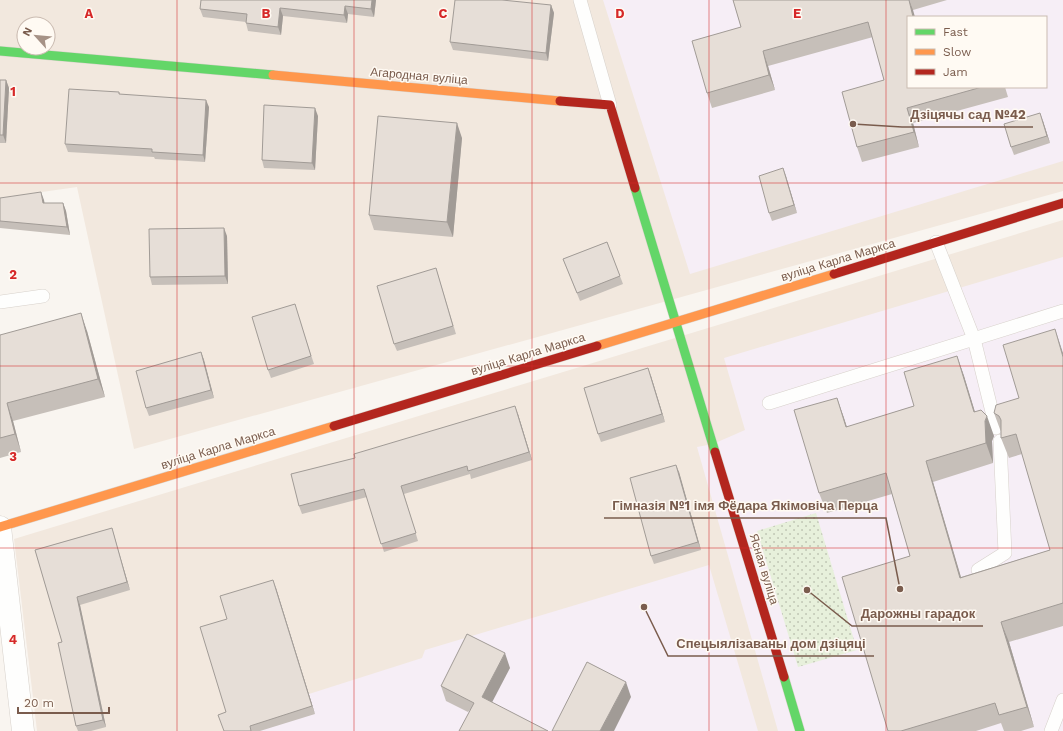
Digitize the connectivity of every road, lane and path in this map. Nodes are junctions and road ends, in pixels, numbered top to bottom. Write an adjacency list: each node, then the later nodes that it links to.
1 (580, 0): 3 (lane)
2 (0, 51): 3 (street, Агародная вуліца)
3 (610, 105): 9 (street)
4 (1063, 203): 5 (street, вуліца Карла Маркса)
5 (936, 242): 9 (street, вуліца Карла Маркса); 10 (lane)
6 (43, 296): 7 (lane)
7 (0, 302)
8 (1063, 311): 10 (lane)
9 (676, 321): 14 (street, вуліца Карла Маркса); 18 (street, Ясная вуліца)
10 (974, 339): 11 (lane); 12 (lane)
11 (769, 403)
12 (996, 428)
13 (1000, 441): 15 (lane)
14 (0, 527): 17 (street)
15 (978, 570)
16 (1063, 700): 19 (lane)
17 (23, 731)
18 (800, 731)
19 (1051, 731)

